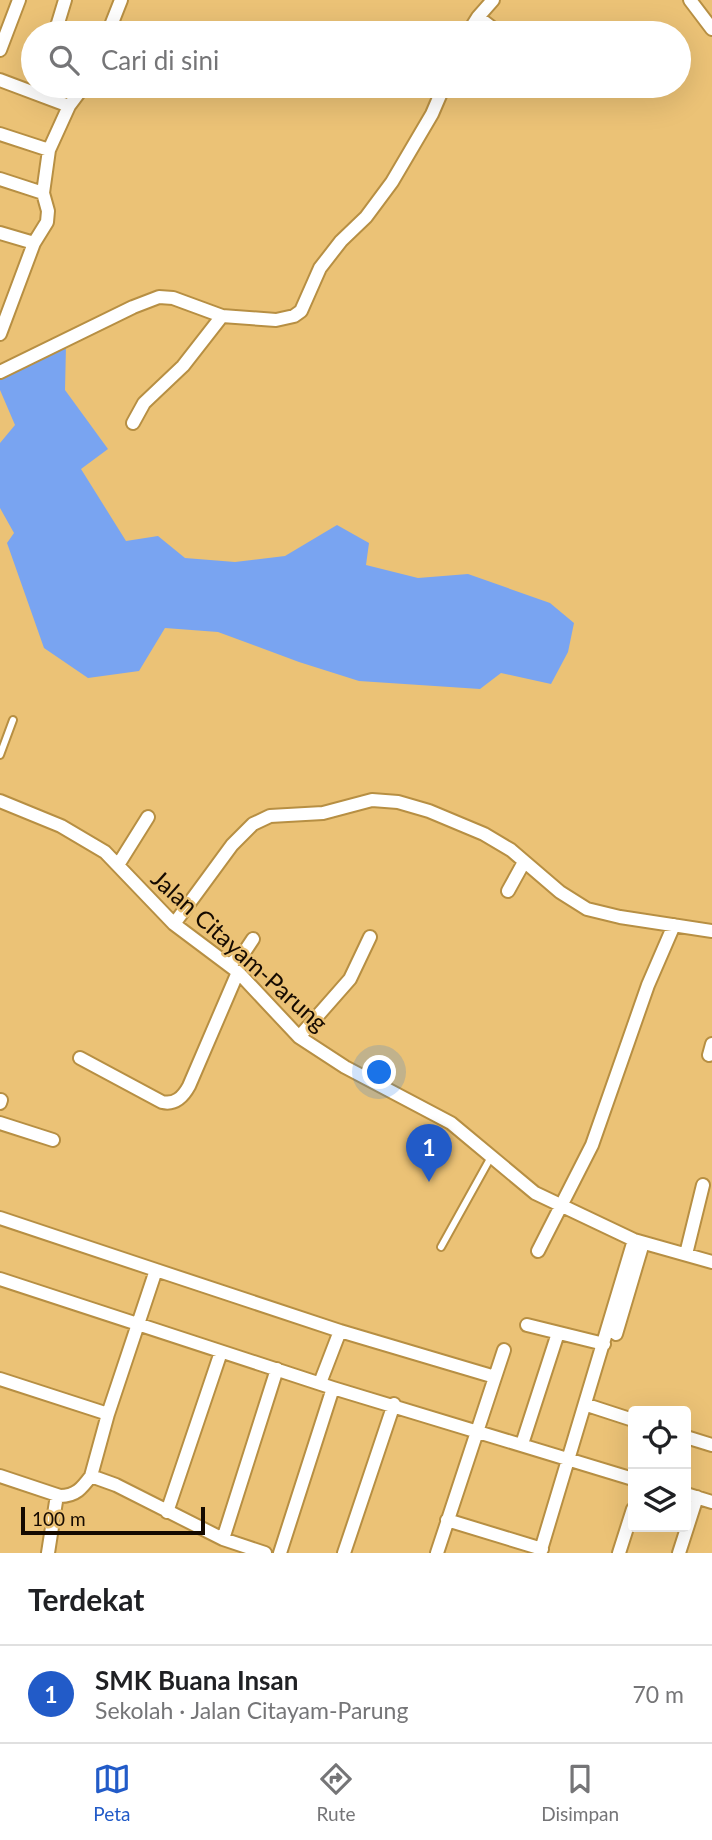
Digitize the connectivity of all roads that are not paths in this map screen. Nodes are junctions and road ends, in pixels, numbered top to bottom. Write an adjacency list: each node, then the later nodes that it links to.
1 (19, 0): 12 (street)
2 (493, 0): 6 (street)
3 (690, 0): 11 (street)
4 (116, 1): 8 (street)
5 (64, 4): 7 (street)
6 (478, 16): 9 (street); 10 (street)
7 (58, 21)
8 (111, 21)
9 (475, 21)
10 (484, 21)
11 (712, 29)
12 (0, 50)
13 (0, 80): 14 (street)
14 (21, 85)
15 (54, 98): 18 (street)
16 (75, 98): 18 (street)
17 (439, 98): 25 (street)
18 (69, 106): 20 (street)
19 (0, 134): 20 (street)
20 (50, 150): 22 (street)
21 (0, 179): 22 (street)
22 (43, 193): 24 (street)
23 (0, 233): 24 (street)
24 (34, 243): 26 (street)
25 (222, 316): 27 (street); 28 (street)
26 (0, 334)
27 (0, 372)
28 (133, 423)
29 (13, 720): 30 (lane)
30 (0, 755)
31 (0, 801): 34 (street, Jalan Citayam-Parung)
32 (148, 817): 34 (street)
33 (524, 862): 35 (street); 36 (street); 37 (street)
34 (118, 864): 36 (street, Jalan Citayam-Parung)
35 (508, 891)
36 (174, 924): 41 (street, Jalan Citayam-Parung)
37 (674, 925): 38 (street); 48 (street)
38 (712, 931)
39 (370, 937): 42 (street)
40 (253, 939): 41 (street)
41 (234, 969): 42 (street, Jalan Citayam-Parung); 43 (street)
42 (299, 1037): 46 (street, Jalan Citayam-Parung)
43 (80, 1058)
44 (0, 1124): 45 (street)
45 (53, 1140)
46 (491, 1156): 48 (street, Jalan Citayam-Parung); 51 (lane)
47 (703, 1185): 53 (street)
48 (560, 1206): 50 (street, Jalan Citayam-Parung); 52 (street)
49 (0, 1218): 55 (street)
50 (639, 1242): 53 (street, Jalan Citayam-Parung); 61 (street); 64 (street)
51 (441, 1247)
52 (538, 1251)
53 (686, 1254): 54 (street, Jalan Citayam-Parung)
54 (712, 1262)
55 (156, 1270): 58 (street); 59 (street)
56 (0, 1279): 58 (street)
57 (527, 1325): 60 (street)
58 (139, 1326): 63 (street); 71 (street)
59 (340, 1331): 66 (street); 68 (street)
60 (558, 1332): 61 (street); 75 (street)
61 (604, 1344): 64 (street)
62 (505, 1350): 66 (street)
63 (221, 1352): 65 (street); 84 (street)
64 (600, 1360): 70 (street)
65 (277, 1369): 68 (street); 88 (street)
66 (495, 1377): 73 (street)
67 (0, 1380): 71 (street)
68 (326, 1385): 69 (street); 92 (street)
69 (394, 1404): 73 (street); 93 (street)
70 (587, 1405): 72 (street); 77 (street)
71 (108, 1414): 79 (street)
72 (628, 1418)
73 (477, 1430): 75 (street); 85 (street)
74 (691, 1439): 76 (street)
75 (522, 1444): 77 (street)
76 (712, 1445)
77 (570, 1459): 80 (street); 89 (street)
78 (0, 1476): 81 (street)
79 (91, 1476): 81 (street); 84 (street)
80 (628, 1477)
81 (57, 1495): 90 (street)
82 (691, 1496): 83 (street)
83 (712, 1502)
84 (167, 1512): 88 (street)
85 (447, 1520): 89 (street); 94 (street)
86 (628, 1525): 95 (street)
87 (683, 1532): 96 (street)
88 (223, 1539): 91 (street)
89 (541, 1551)
90 (48, 1553)
91 (265, 1553)
92 (280, 1553)
93 (344, 1553)
94 (438, 1553)
95 (619, 1553)
96 (679, 1553)

